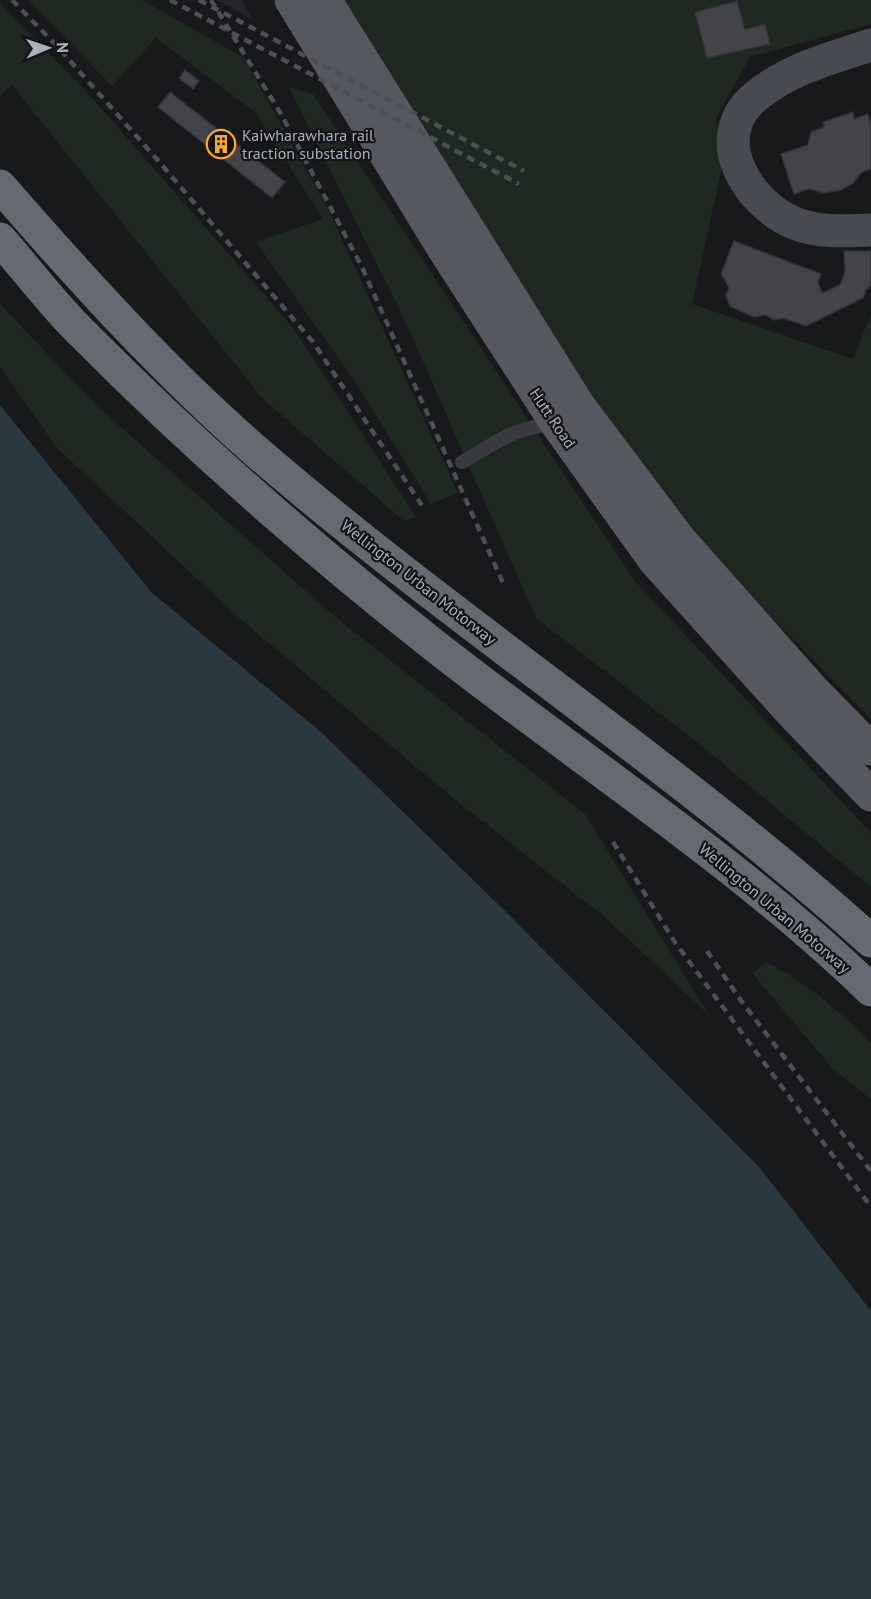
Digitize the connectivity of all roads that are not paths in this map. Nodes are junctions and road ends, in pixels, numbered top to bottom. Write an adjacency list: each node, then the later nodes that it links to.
1 (291, 0): 7 (main road, Hutt Road)
2 (326, 0): 9 (main road, Hutt Road)
3 (871, 45): 5 (main road)
4 (0, 186): 11 (highway, Wellington Urban Motorway)
5 (871, 231)
6 (0, 239): 12 (highway, Wellington Urban Motorway)
7 (556, 423): 8 (lane); 10 (main road, Hutt Road)
8 (462, 462)
9 (871, 749)
10 (871, 795)
11 (871, 941)
12 (871, 990)

